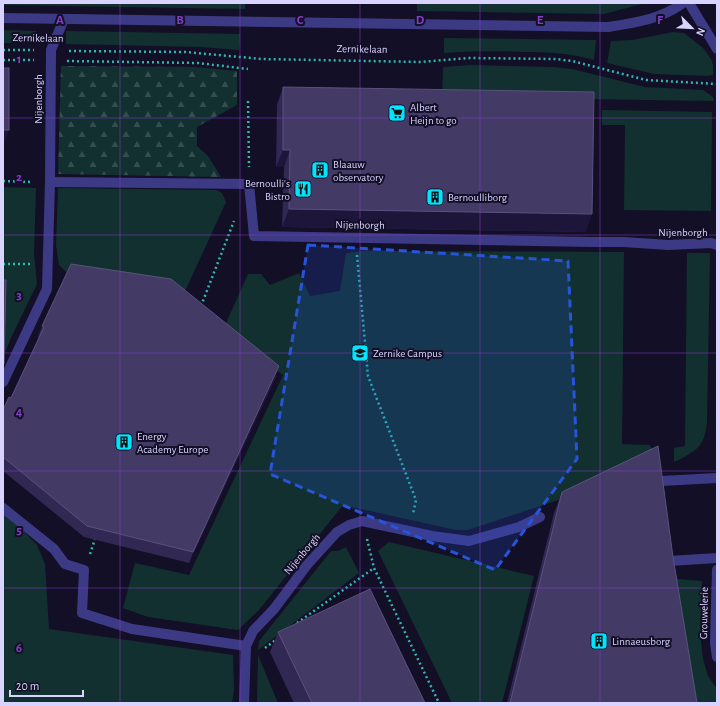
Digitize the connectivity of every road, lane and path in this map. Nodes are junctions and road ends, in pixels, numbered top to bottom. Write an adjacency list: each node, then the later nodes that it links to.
1 (683, 3): 4 (street, Zernikelaan)
2 (689, 3): 5 (street)
3 (3, 18): 4 (street, Zernikelaan)
4 (64, 19): 7 (street, Nijenborgh)
5 (717, 49)
6 (3, 50): 7 (path, Zernikelaan)
7 (51, 55): 8 (path); 9 (path); 10 (path, Zernikelaan); 12 (street, Nijenborgh)
8 (3, 60)
9 (248, 69)
10 (717, 84)
11 (3, 181): 12 (path)
12 (50, 182): 13 (street, Nijenborgh); 16 (street, Nijenborgh)
13 (356, 237): 14 (street, Nijenborgh); 23 (path)
14 (717, 245)
15 (3, 264): 16 (path)
16 (48, 264): 17 (street, Nijenborgh)
17 (3, 382)
18 (717, 478): 19 (street)
19 (661, 481)
20 (3, 508): 30 (street)
21 (540, 517): 23 (street)
22 (362, 521): 23 (street); 26 (path); 30 (street, Nijenborgh)
23 (410, 531)
24 (717, 558): 25 (street)
25 (669, 561)
26 (374, 568): 28 (path); 33 (path)
27 (717, 570): 31 (street, Grouwelerie)
28 (295, 624)
29 (278, 638): 30 (path)
30 (246, 646): 32 (street, Nijenborgh)
31 (717, 658)
32 (244, 703)
33 (439, 703)

